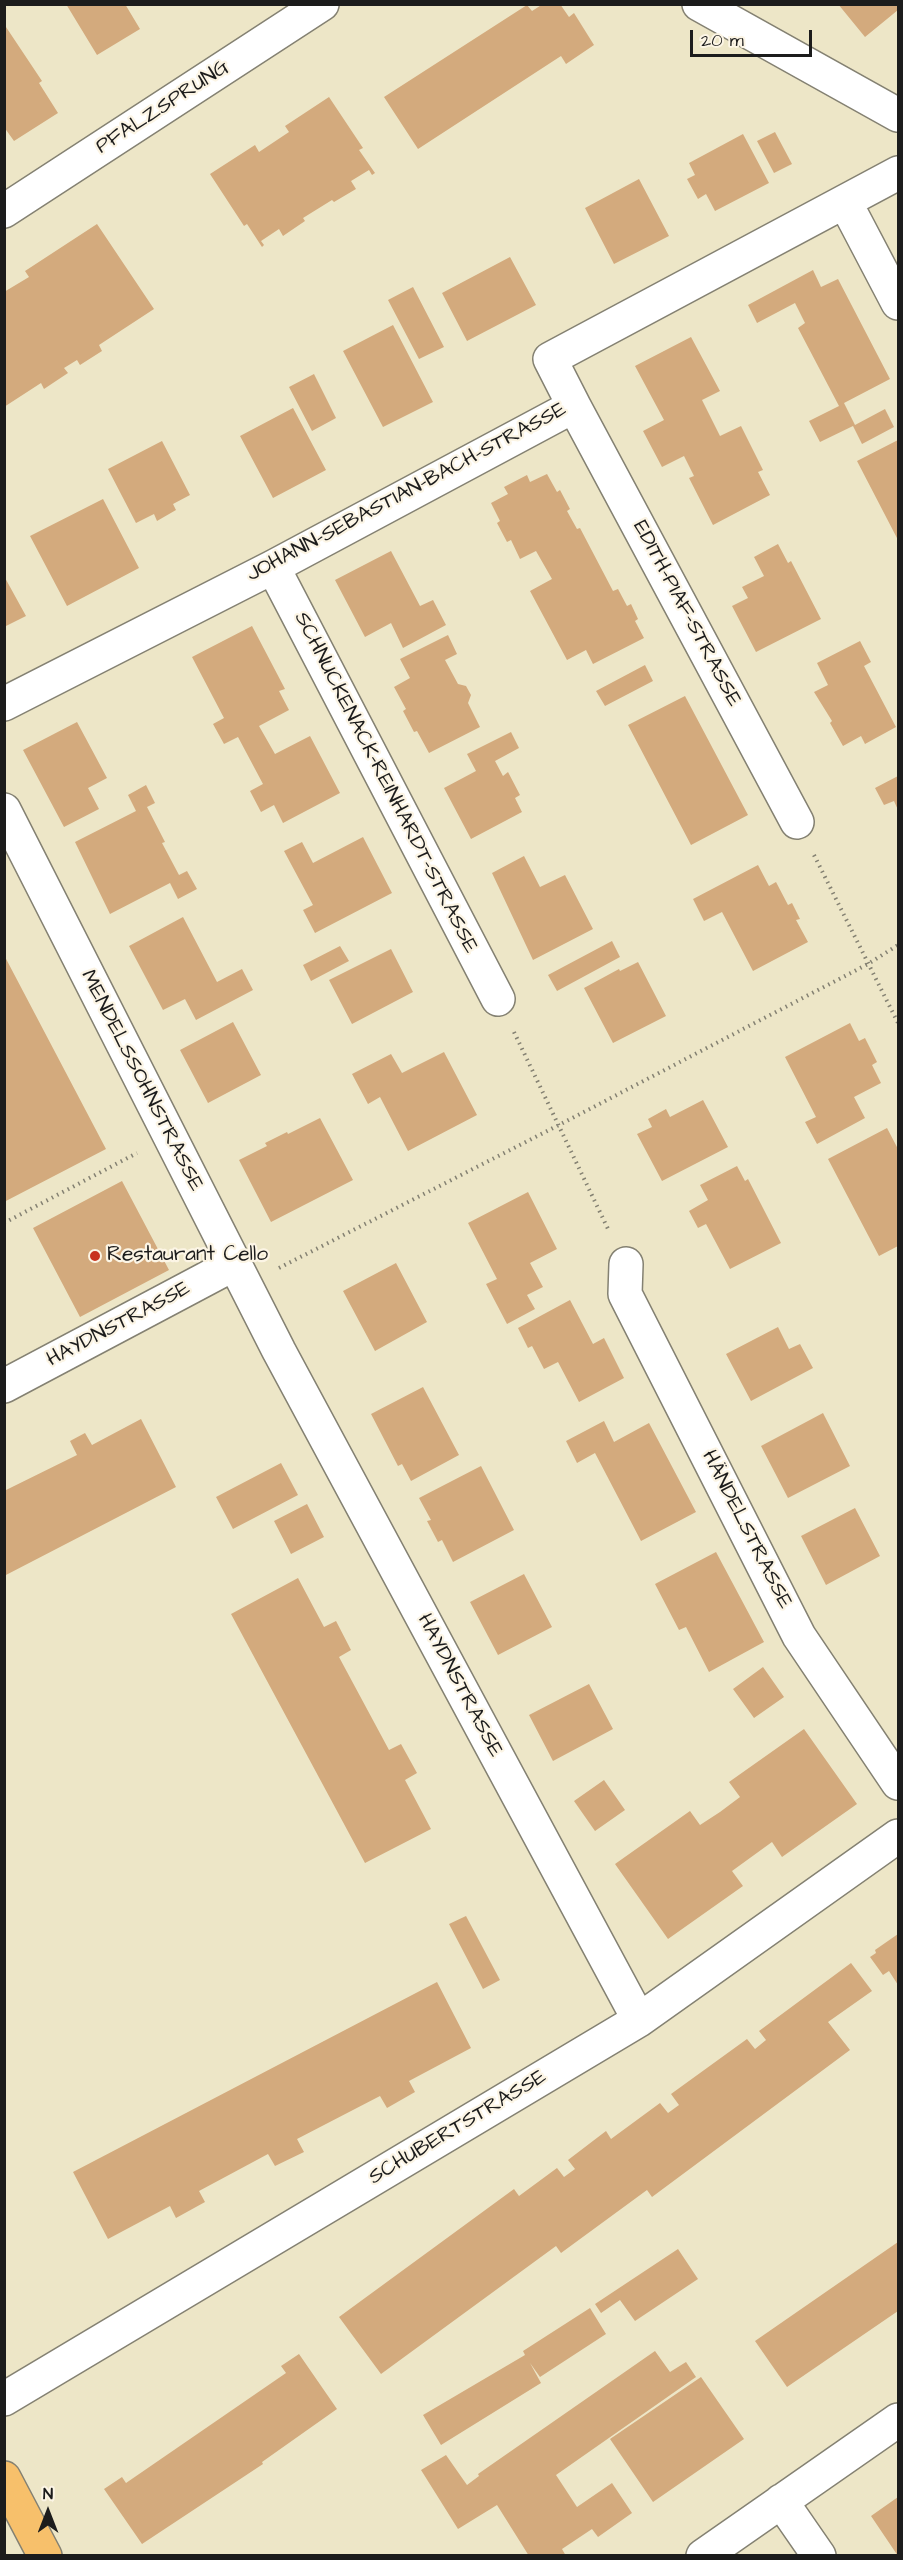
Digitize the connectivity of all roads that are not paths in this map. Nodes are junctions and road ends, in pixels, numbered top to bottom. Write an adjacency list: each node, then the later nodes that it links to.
1 (322, 4): 6 (street, PFALZSPRUNG)
2 (699, 4): 3 (street)
3 (898, 115)
4 (898, 173): 5 (street, JOHANN-SEBASTIAN-BACH-STRASSE)
5 (845, 202): 7 (street); 8 (street, JOHANN-SEBASTIAN-BACH-STRASSE)
6 (4, 211)
7 (898, 303)
8 (574, 406): 9 (street, JOHANN-SEBASTIAN-BACH-STRASSE); 12 (street, EDITH-PIAF-STRASSE)
9 (273, 567): 10 (street, JOHANN-SEBASTIAN-BACH-STRASSE); 13 (street, SCHNUCKENACK-REINHARDT-STRASSE)
10 (4, 704)
11 (4, 810): 15 (street, MENDELSSOHNSTRASSE)
12 (797, 822)
13 (498, 999)
14 (626, 1264): 18 (street, HÄNDELSTRASSE)
15 (240, 1275): 16 (street, MENDELSSOHNSTRASSE); 17 (street, HAYDNSTRASSE)
16 (279, 1351): 20 (street, HAYDNSTRASSE)
17 (4, 1386)
18 (898, 1783)
19 (898, 1836): 20 (street, SCHUBERTSTRASSE)
20 (639, 2020): 21 (street, SCHUBERTSTRASSE)
21 (4, 2399)
22 (898, 2420): 24 (street)
23 (4, 2478): 25 (main road)
24 (781, 2501): 26 (street); 27 (street)
25 (45, 2556)
26 (703, 2556)
27 (819, 2556)

